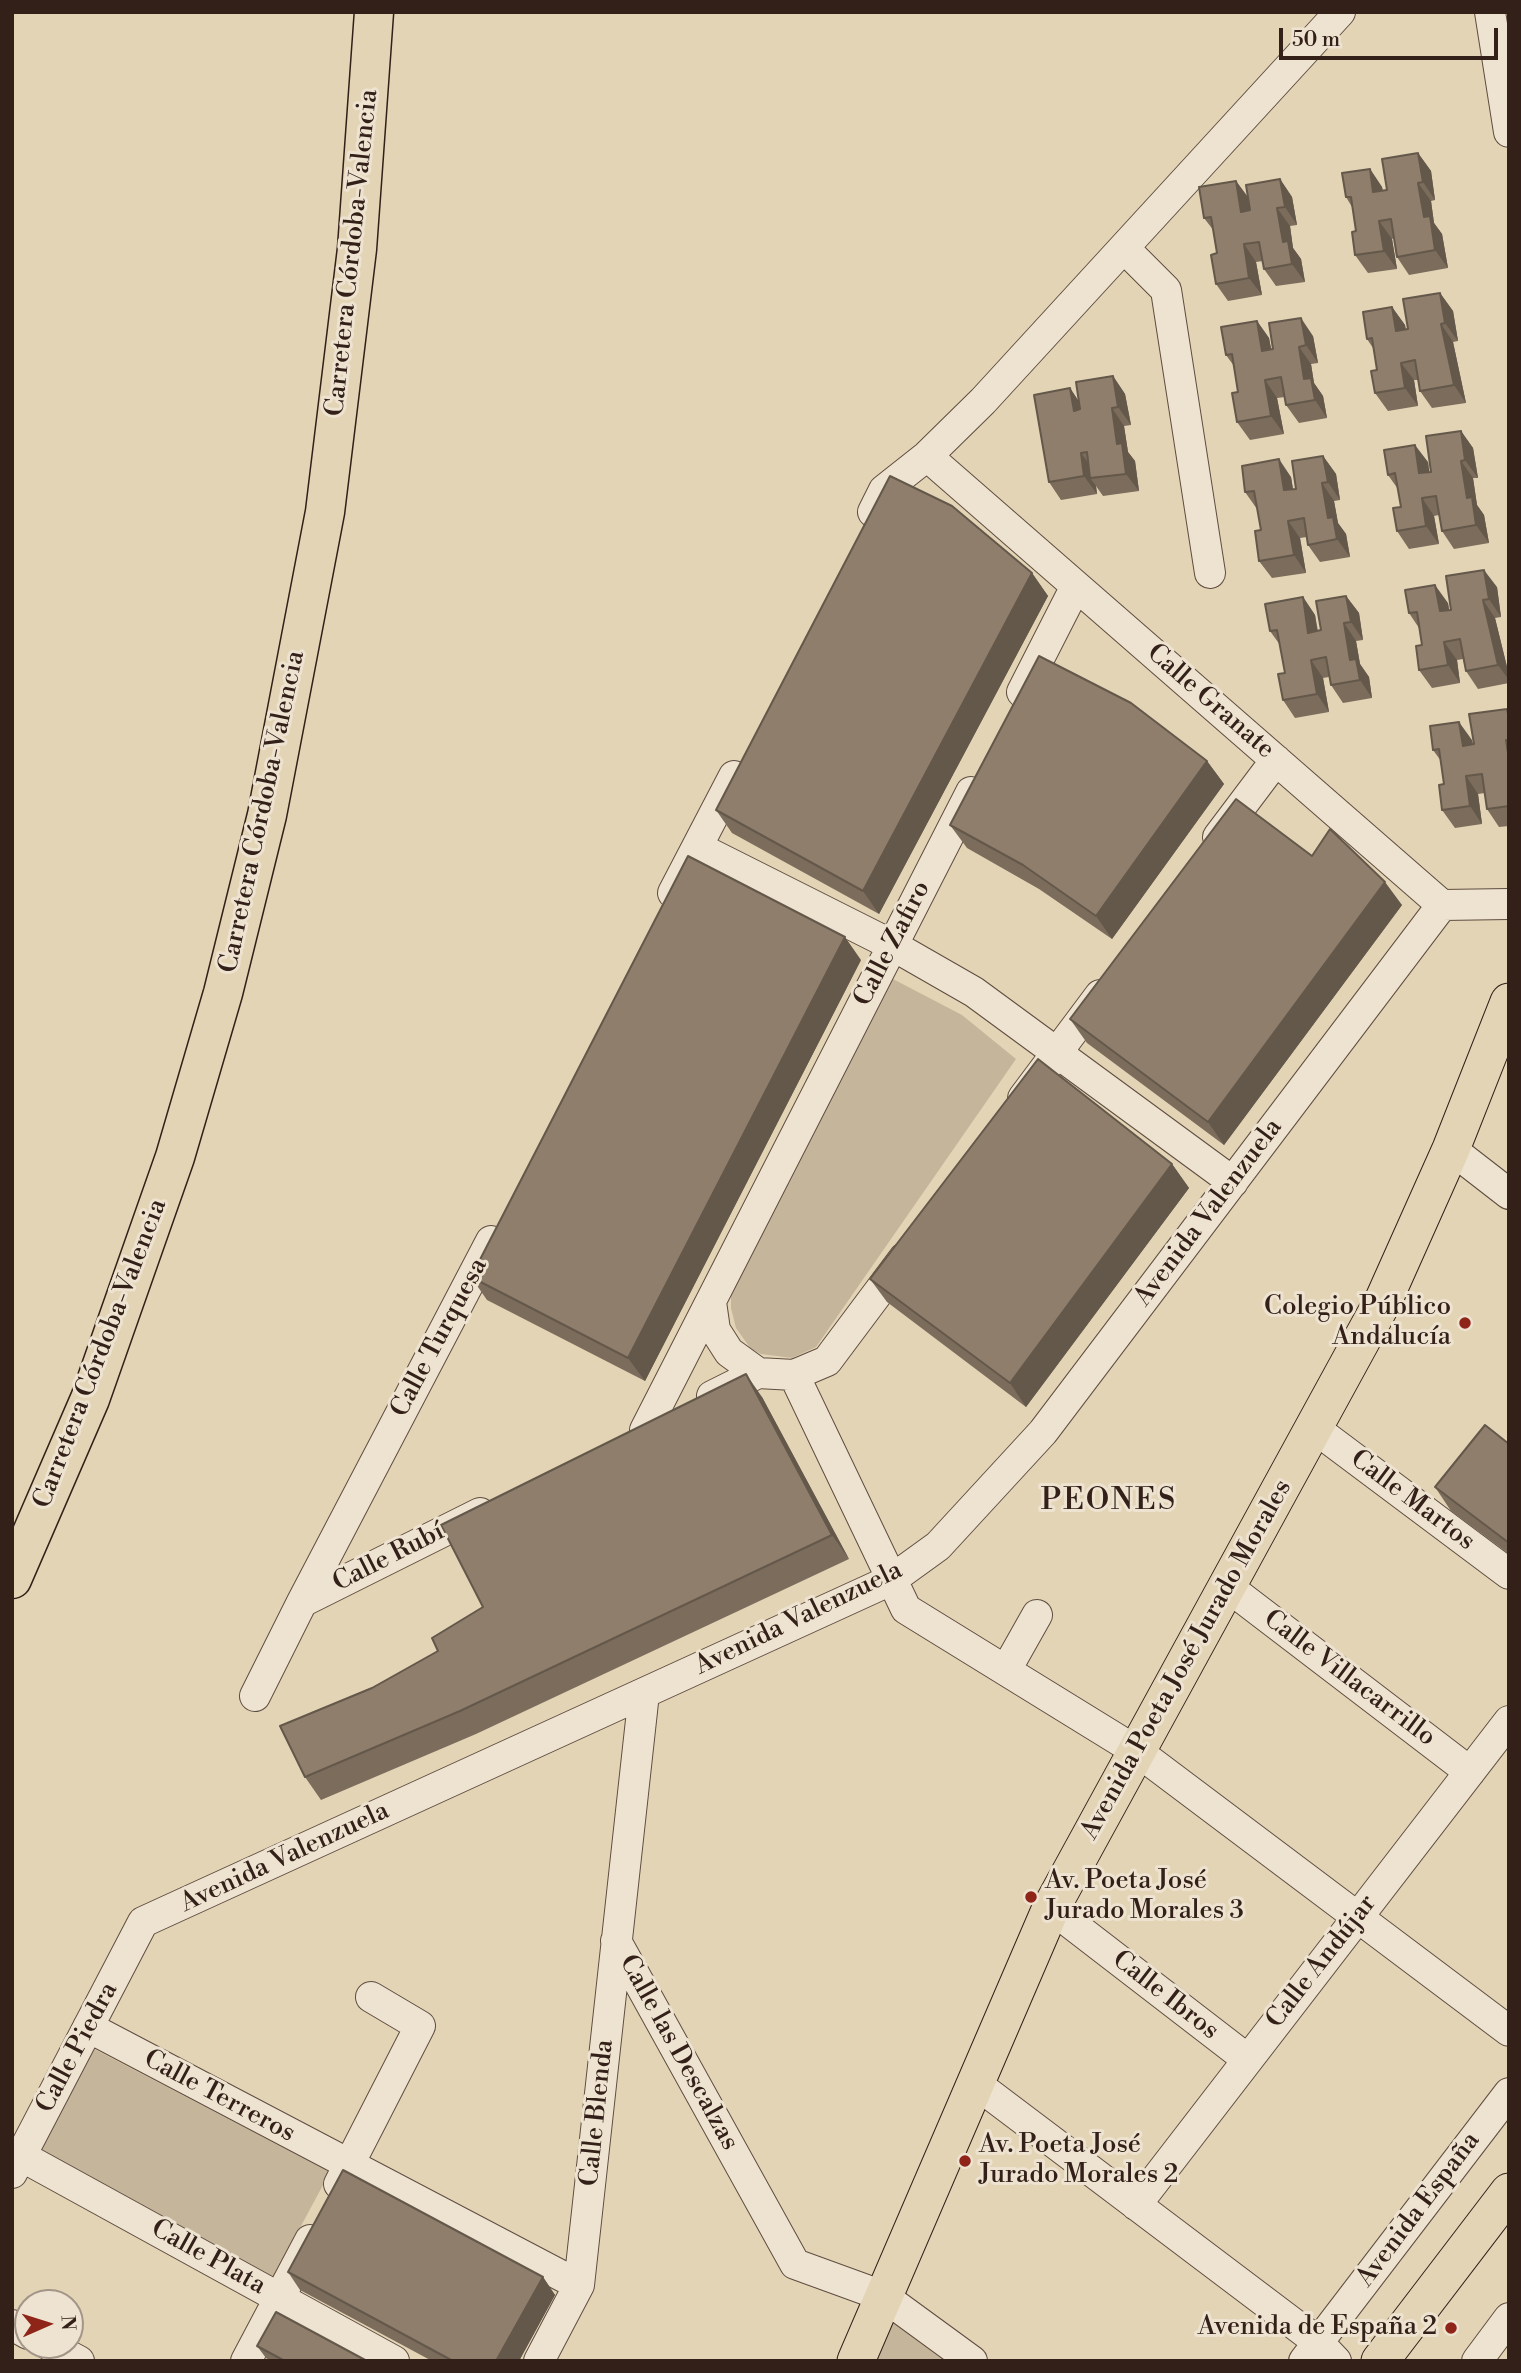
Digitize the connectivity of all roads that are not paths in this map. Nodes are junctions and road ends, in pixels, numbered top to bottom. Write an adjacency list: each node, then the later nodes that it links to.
1 (373, 12): 35 (highway, Carretera Córdoba-Valencia)
2 (1340, 12): 5 (street)
3 (1490, 12): 4 (street)
4 (1509, 132)
5 (1124, 247): 6 (street); 8 (street)
6 (927, 456): 7 (street); 9 (street, Calle Granate)
7 (858, 540)
8 (1210, 573)
9 (1076, 586): 10 (street); 12 (street, Calle Granate)
10 (1006, 722)
11 (749, 749): 14 (street)
12 (1276, 760): 15 (street); 16 (street, Calle Granate)
13 (981, 772): 19 (street, Calle Zafiro)
14 (697, 846): 18 (street); 19 (street)
15 (1203, 857)
16 (1442, 905): 17 (street); 25 (street, Avenida Valenzuela)
17 (1509, 905)
18 (659, 921)
19 (892, 945): 22 (street); 29 (street, Calle Zafiro)
20 (1114, 976): 22 (street)
21 (1509, 1002): 24 (main road, Avenida Poeta José Jurado Morales)
22 (1058, 1052): 23 (street); 25 (street)
23 (1008, 1118)
24 (1451, 1149): 26 (street); 32 (main road, Avenida Poeta José Jurado Morales)
25 (1233, 1182): 36 (street, Avenida Valenzuela)
26 (1509, 1194)
27 (503, 1218): 38 (street, Calle Turquesa)
28 (918, 1240): 31 (street)
29 (710, 1302): 30 (street); 30 (street, Calle Zafiro)
30 (758, 1373): 31 (street)
31 (794, 1375): 36 (street)
32 (1314, 1428): 34 (street, Calle Martos); 37 (main road, Avenida Poeta José Jurado Morales)
33 (510, 1497): 38 (street, Calle Rubí)
34 (1509, 1574)
35 (12, 1579)
36 (891, 1580): 40 (street); 41 (street, Avenida Valenzuela)
37 (1228, 1587): 44 (main road, Avenida Poeta José Jurado Morales); 45 (street, Calle Villacarrillo)
38 (302, 1602): 42 (street, Calle Rubí)
39 (1037, 1615): 40 (street)
40 (1006, 1671): 44 (street)
41 (644, 1693): 48 (street, Avenida Valenzuela); 49 (street, Calle las Descalzas)
42 (255, 1696)
43 (1509, 1721): 45 (street, Calle Andújar)
44 (1138, 1752): 46 (main road, Avenida Poeta José Jurado Morales); 47 (street)
45 (1469, 1772): 47 (street, Calle Andújar)
46 (1051, 1908): 53 (street, Calle Ibros); 54 (main road, Avenida Poeta José Jurado Morales)
47 (1357, 1917): 52 (street); 53 (street, Calle Andújar)
48 (144, 1922): 51 (street, Calle Piedra)
49 (616, 1941): 60 (street, Calle Blenda); 61 (street, Calle las Descalzas)
50 (371, 1997): 57 (street)
51 (88, 2028): 56 (street, Calle Piedra); 57 (street, Calle Terreros)
52 (1509, 2031)
53 (1247, 2059): 59 (street, Calle Andújar)
54 (975, 2083): 59 (street); 61 (main road, Avenida Poeta José Jurado Morales)
55 (1509, 2093): 64 (street, Avenida España)
56 (17, 2164): 62 (street, Calle Plata)
57 (349, 2166): 60 (street, Calle Terreros); 62 (street)
58 (1509, 2192): 70 (main road)
59 (1136, 2205): 64 (street)
60 (579, 2285): 67 (street)
61 (883, 2296): 68 (main road, Avenida Poeta José Jurado Morales); 69 (street, Calle las Descalzas)
62 (279, 2297): 65 (street); 66 (street, Calle Plata)
63 (1509, 2318): 71 (street)
64 (1319, 2354)
65 (246, 2361)
66 (394, 2361)
67 (539, 2361)
68 (856, 2361)
69 (972, 2361)
70 (1380, 2361)
71 (1477, 2361)

